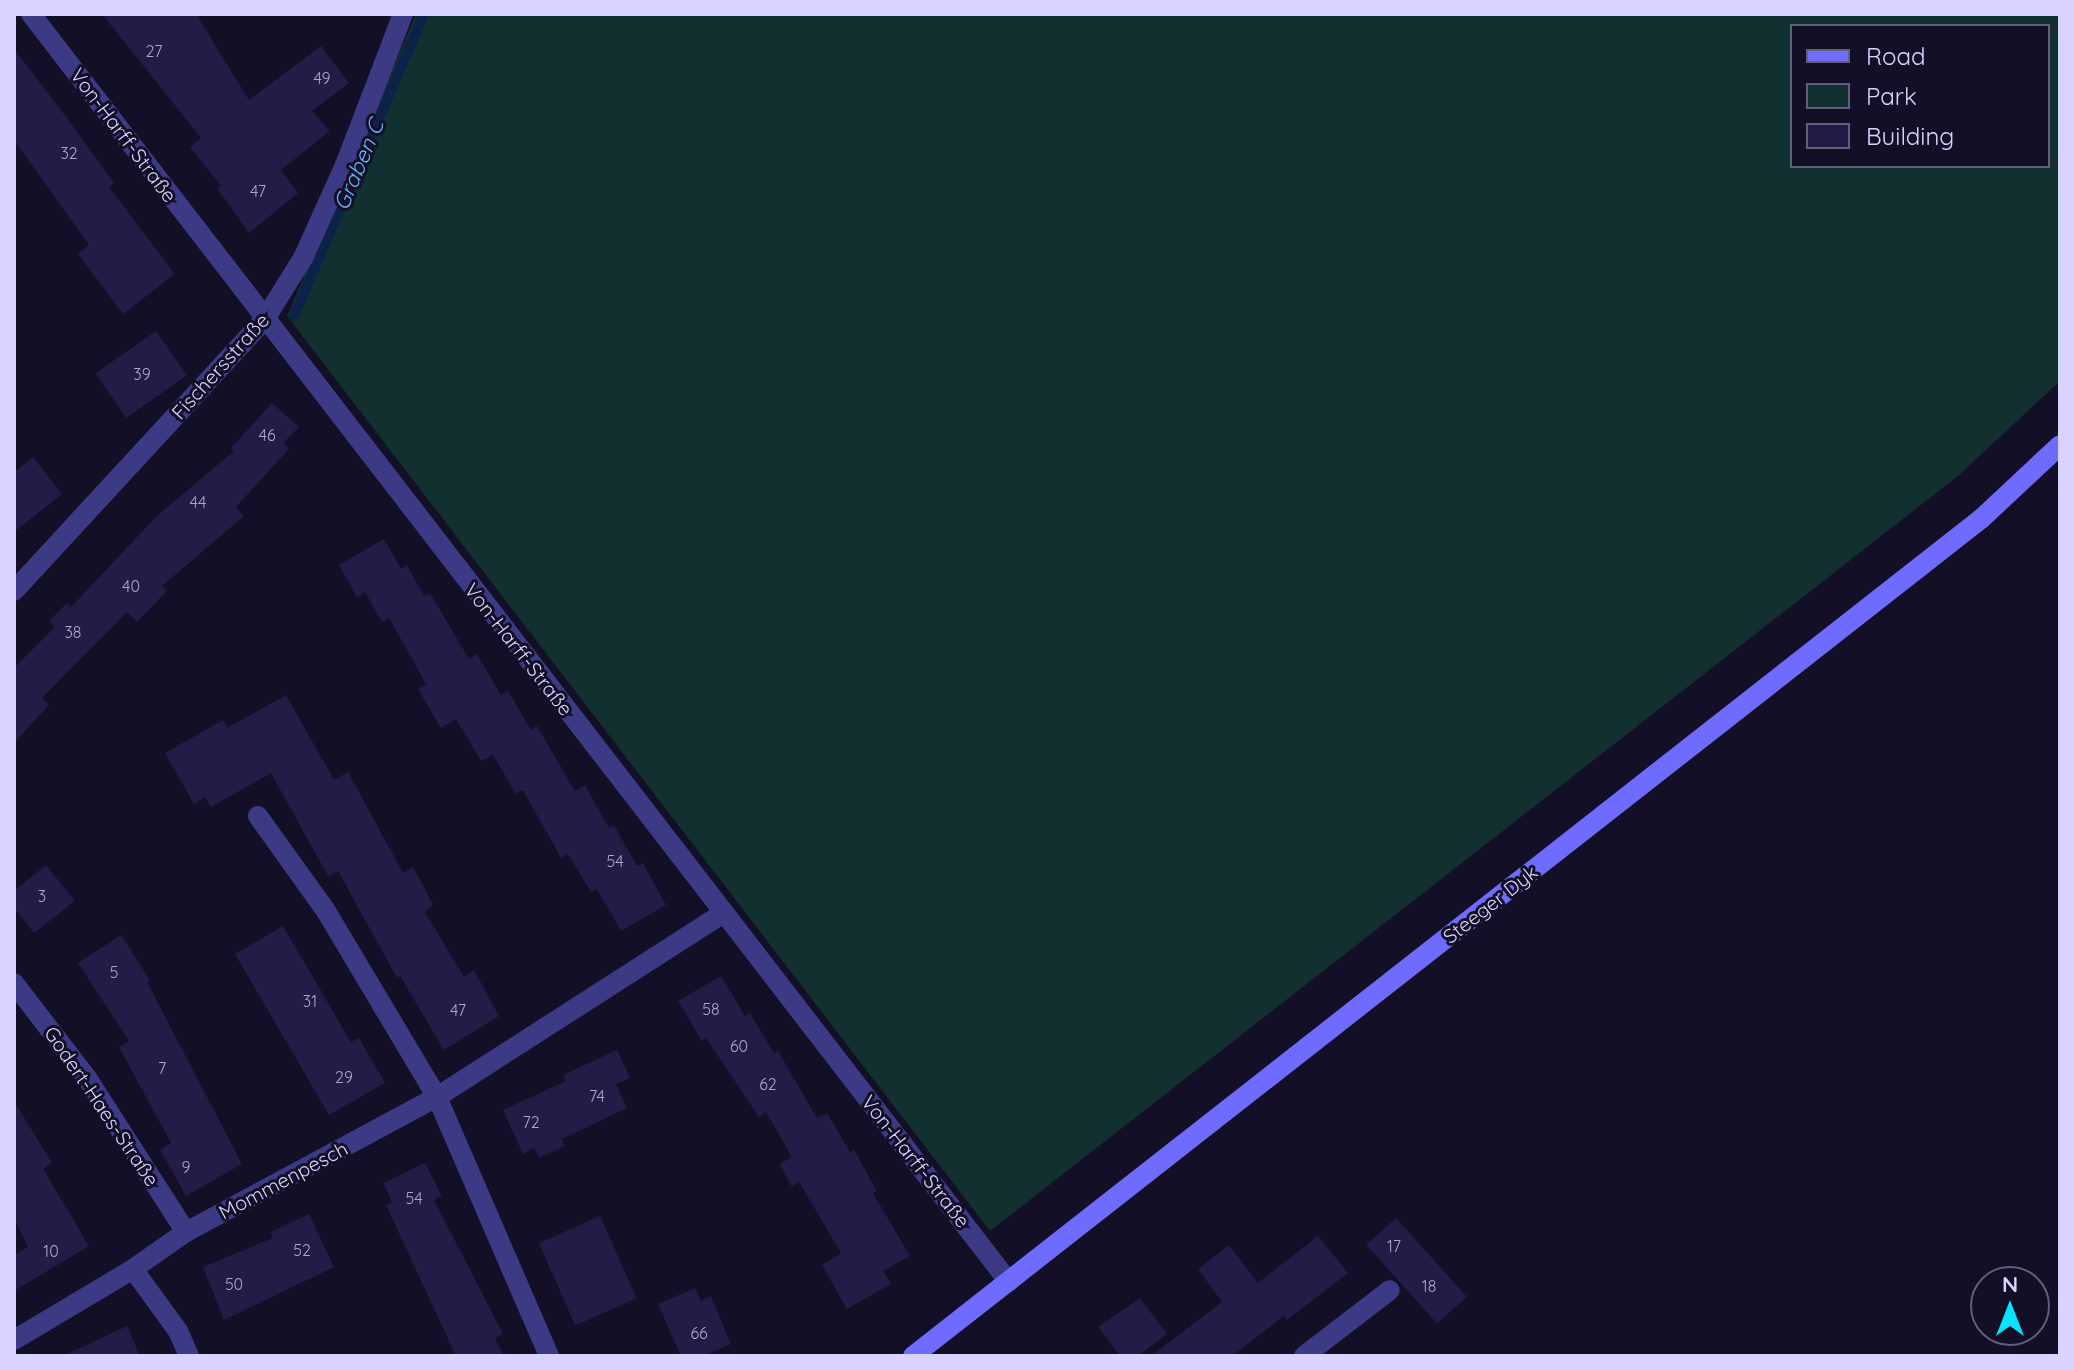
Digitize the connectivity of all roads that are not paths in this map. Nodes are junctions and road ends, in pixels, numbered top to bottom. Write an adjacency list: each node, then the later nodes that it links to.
1 (31, 14): 3 (street, Von-Harff-Straße)
2 (403, 14): 3 (street, Fischersstraße)
3 (265, 319): 5 (street, Fischersstraße); 7 (street, Von-Harff-Straße)
4 (2060, 445): 12 (street, Steeger Dyk)
5 (14, 591)
6 (258, 816): 9 (street)
7 (724, 913): 9 (street, Mommenpesch); 12 (street, Von-Harff-Straße)
8 (14, 983): 10 (street, Godert-Haes-Straße)
9 (437, 1097): 10 (street, Mommenpesch); 16 (street)
10 (186, 1232): 11 (street, Mommenpesch)
11 (133, 1269): 14 (street, Mommenpesch); 15 (street)
12 (1009, 1282): 17 (street, Steeger Dyk)
13 (1390, 1290): 18 (street)
14 (14, 1340)
15 (189, 1356)
16 (549, 1356)
17 (913, 1356)
18 (1304, 1356)

